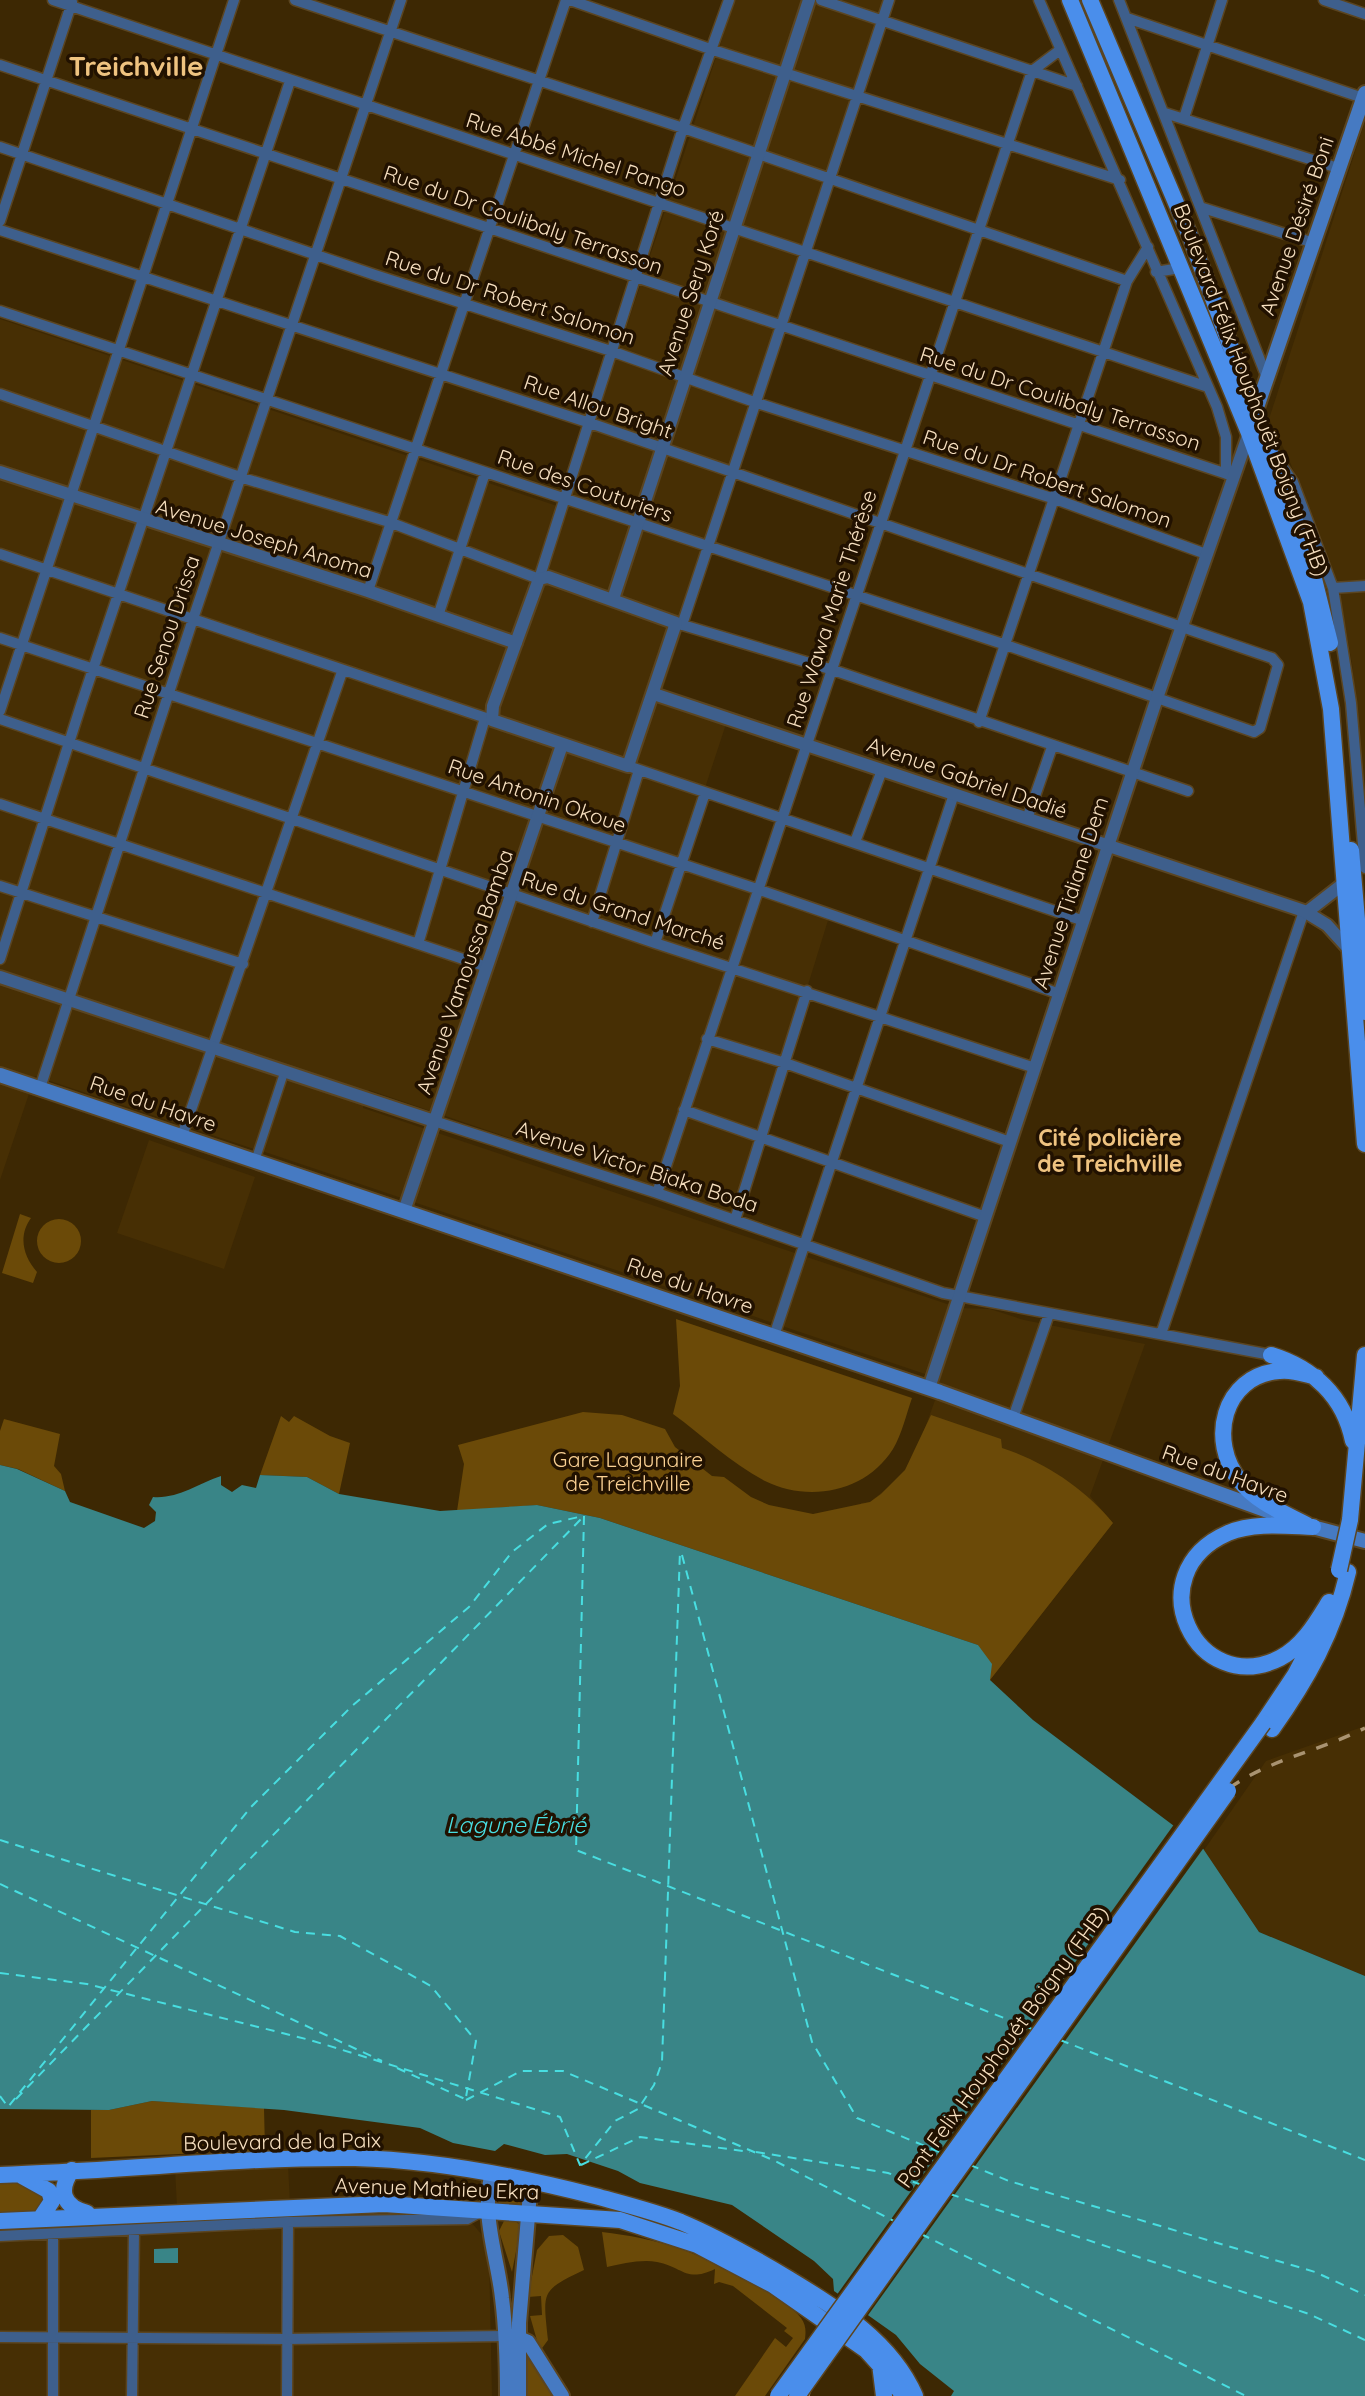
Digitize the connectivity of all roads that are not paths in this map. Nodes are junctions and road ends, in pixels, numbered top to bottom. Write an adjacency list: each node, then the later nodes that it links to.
1 (53, 0): 16 (street, Rue Abbé Michel Pango)
2 (234, 0): 24 (street)
3 (295, 0): 20 (street)
4 (401, 0): 20 (street, Rue Senou Drissa)
5 (568, 0): 22 (street); 30 (street)
6 (729, 0): 22 (street)
7 (809, 0): 27 (street, Avenue Sery Koré)
8 (821, 0): 19 (street)
9 (889, 0): 19 (street)
10 (1039, 0): 23 (street)
11 (1070, 0): 62 (main road, Boulevard Félix Houphouët Boigny (FHB))
12 (1090, 0): 86 (main road, Boulevard Félix Houphouët Boigny (FHB))
13 (1119, 0): 18 (street, Boulevard Félix Houphouët Boigny (FHB))
14 (1222, 0): 21 (street)
15 (1324, 0): 17 (street)
16 (72, 3): 24 (street, Rue Abbé Michel Pango); 28 (street)
17 (1365, 14)
18 (1127, 18): 21 (street); 35 (street, Boulevard Félix Houphouët Boigny (FHB))
19 (882, 19): 26 (street); 33 (street)
20 (391, 31): 30 (street); 34 (street, Rue Senou Drissa)
21 (1208, 45): 32 (street); 36 (street)
22 (713, 50): 27 (street); 37 (street)
23 (1060, 50): 26 (street); 31 (street)
24 (215, 56): 29 (street, Rue Abbé Michel Pango); 38 (street)
25 (0, 65): 28 (street, Rue du Dr Coulibaly Terrasson)
26 (1032, 71): 31 (street); 39 (street, Rue Wawa Marie Thérèse)
27 (785, 73): 33 (street); 42 (street, Avenue Sery Koré)
28 (46, 81): 38 (street, Rue du Dr Coulibaly Terrasson); 41 (street)
29 (290, 81): 34 (street, Rue Abbé Michel Pango); 43 (street)
30 (539, 83): 37 (street); 44 (street)
31 (1077, 86): 48 (street)
32 (1364, 95): 45 (main road, Avenue Désiré Boni)
33 (857, 97): 39 (street); 46 (street)
34 (366, 106): 44 (street, Rue Abbé Michel Pango); 47 (street, Rue Senou Drissa)
35 (1165, 113): 36 (street); 51 (street, Boulevard Félix Houphouët Boigny (FHB))
36 (1184, 118): 45 (street)
37 (683, 128): 42 (street); 49 (street)
38 (191, 130): 43 (street, Rue du Dr Coulibaly Terrasson); 50 (street)
39 (1007, 145): 48 (street); 57 (street, Rue Wawa Marie Thérèse)
40 (0, 146): 41 (street, Rue du Dr Robert Salomon)
41 (22, 154): 50 (street, Rue du Dr Robert Salomon); 52 (street)
42 (757, 154): 46 (street); 53 (street, Avenue Sery Koré)
43 (266, 155): 47 (street, Rue du Dr Coulibaly Terrasson); 55 (street)
44 (515, 156): 49 (street, Rue Abbé Michel Pango); 54 (street)
45 (1338, 168): 58 (main road, Avenue Désiré Boni)
46 (829, 179): 57 (street); 61 (street)
47 (341, 180): 54 (street, Rue du Dr Coulibaly Terrasson); 60 (street, Rue Senou Drissa)
48 (1120, 180): 59 (street)
49 (660, 203): 53 (street, Rue Abbé Michel Pango); 65 (street)
50 (166, 204): 55 (street, Rue du Dr Robert Salomon); 64 (street)
51 (1203, 208): 58 (street); 81 (street, Boulevard Félix Houphouët Boigny (FHB))
52 (0, 221)
53 (733, 227): 61 (street, Rue Abbé Michel Pango); 70 (street, Avenue Sery Koré)
54 (490, 228): 65 (street, Rue du Dr Coulibaly Terrasson); 68 (street)
55 (241, 229): 60 (street, Rue du Dr Robert Salomon); 67 (street)
56 (0, 230): 64 (street, Rue Allou Bright)
57 (980, 230): 66 (street); 69 (street, Rue Wawa Marie Thérèse)
58 (1314, 243): 81 (main road, Avenue Désiré Boni)
59 (1147, 247): 63 (street); 66 (street)
60 (317, 254): 68 (street, Rue du Dr Robert Salomon); 72 (street, Rue Senou Drissa)
61 (807, 254): 69 (street, Rue Abbé Michel Pango); 73 (street)
62 (1180, 268): 63 (street); 90 (main road, Boulevard Félix Houphouët Boigny (FHB))
63 (1156, 272): 82 (street)
64 (142, 276): 67 (street, Rue Allou Bright); 74 (street)
65 (636, 278): 70 (street, Rue du Dr Coulibaly Terrasson); 75 (street)
66 (1127, 281): 76 (street)
67 (218, 302): 72 (street, Rue Allou Bright); 78 (street)
68 (464, 303): 75 (street, Rue du Dr Robert Salomon); 77 (street)
69 (955, 303): 76 (street, Rue Abbé Michel Pango); 79 (street, Rue Wawa Marie Thérèse)
70 (708, 304): 73 (street, Rue du Dr Coulibaly Terrasson); 80 (street, Avenue Sery Koré)
71 (0, 311): 74 (street, Rue des Couturiers)
72 (293, 326): 77 (street, Rue Allou Bright); 84 (street, Rue Senou Drissa)
73 (782, 327): 79 (street, Rue du Dr Coulibaly Terrasson); 85 (street)
74 (118, 350): 78 (street, Rue des Couturiers); 88 (street)
75 (611, 351): 80 (street, Rue du Dr Robert Salomon); 87 (street)
76 (1104, 355): 82 (street, Rue Abbé Michel Pango); 89 (street)
77 (438, 374): 87 (street, Rue Allou Bright); 92 (street)
78 (192, 375): 84 (street, Rue des Couturiers); 95 (street)
79 (930, 377): 89 (street, Rue du Dr Coulibaly Terrasson); 94 (street, Rue Wawa Marie Thérèse)
80 (685, 378): 85 (street, Rue du Dr Robert Salomon); 93 (street, Avenue Sery Koré)
81 (1267, 378): 86 (main road, Avenue Désiré Boni)
82 (1205, 386): 99 (street)
83 (0, 394): 88 (street)
84 (268, 400): 92 (street, Rue des Couturiers); 100 (street, Rue Senou Drissa)
85 (757, 403): 94 (street, Rue du Dr Robert Salomon); 97 (street)
86 (1256, 413): 90 (main road, Avenue Tidiane Dem); 91 (main road, Boulevard Félix Houphouët Boigny (FHB))
87 (587, 422): 93 (street, Rue Allou Bright); 102 (street)
88 (93, 425): 95 (street); 101 (street)
89 (1079, 425): 99 (street, Rue du Dr Coulibaly Terrasson); 103 (street)
90 (1249, 433): 99 (street, Avenue Tidiane Dem); 169 (main road, Boulevard Félix Houphouët Boigny (FHB))
91 (1268, 446): 117 (street, Boulevard Félix Houphouët Boigny (FHB)); 127 (main road, Boulevard Félix Houphouët Boigny (FHB))
92 (414, 449): 98 (street, Rue des Couturiers); 105 (street)
93 (661, 450): 97 (street, Rue Allou Bright); 106 (street, Avenue Sery Koré)
94 (905, 450): 103 (street, Rue du Dr Robert Salomon); 107 (street, Rue Wawa Marie Thérèse)
95 (167, 451): 100 (street); 104 (street)
96 (0, 472): 101 (street, Avenue Joseph Anoma)
97 (733, 472): 107 (street, Rue Allou Bright); 109 (street)
98 (485, 473): 102 (street, Rue des Couturiers); 110 (street)
99 (1229, 475): 112 (street, Avenue Tidiane Dem)
100 (243, 478): 105 (street); 108 (street, Rue Senou Drissa)
101 (69, 496): 104 (street, Avenue Joseph Anoma); 113 (street)
102 (562, 498): 106 (street, Rue des Couturiers); 115 (street)
103 (1055, 499): 112 (street, Rue du Dr Robert Salomon); 114 (street)
104 (144, 521): 108 (street, Avenue Joseph Anoma); 119 (street)
105 (389, 522): 110 (street); 118 (street)
106 (636, 523): 109 (street, Rue des Couturiers); 121 (street, Avenue Sery Koré)
107 (881, 523): 114 (street, Rue Allou Bright); 120 (street, Rue Wawa Marie Thérèse)
108 (218, 543): 118 (street, Avenue Joseph Anoma); 124 (street, Rue Senou Drissa)
109 (707, 548): 120 (street, Rue des Couturiers); 125 (street)
110 (461, 550): 115 (street); 123 (street)
111 (0, 554): 113 (street)
112 (1206, 554): 126 (street, Avenue Tidiane Dem)
113 (46, 569): 119 (street); 130 (street)
114 (1030, 572): 126 (street, Rue Allou Bright); 131 (street)
115 (539, 579): 121 (street); 129 (street)
116 (1365, 586): 117 (street)
117 (1333, 588): 122 (street, Boulevard Félix Houphouët Boigny (FHB))
118 (368, 591): 123 (street, Avenue Joseph Anoma)
119 (120, 594): 124 (street); 132 (street)
120 (857, 598): 131 (street, Rue des Couturiers); 133 (street, Rue Wawa Marie Thérèse)
121 (613, 599): 125 (street)
122 (1337, 614): 127 (main road); 167 (street, Boulevard Félix Houphouët Boigny (FHB))
123 (438, 616): 129 (street, Avenue Joseph Anoma)
124 (193, 619): 134 (street); 135 (street, Rue Senou Drissa)
125 (679, 624): 133 (street); 136 (street)
126 (1181, 629): 137 (street, Avenue Tidiane Dem); 137 (street, Rue Allou Bright)
127 (1329, 636): 191 (main road, Boulevard Félix Houphouët Boigny (FHB))
128 (0, 638): 130 (street, Rue Antonin Okoue)
129 (516, 643): 140 (street)
130 (21, 645): 132 (street, Rue Antonin Okoue); 138 (street)
131 (1006, 645): 137 (street, Rue des Couturiers); 141 (street)
132 (94, 667): 135 (street, Rue Antonin Okoue); 142 (street)
133 (833, 670): 141 (street); 145 (street, Rue Wawa Marie Thérèse)
134 (342, 672): 140 (street); 143 (street)
135 (171, 694): 143 (street, Rue Antonin Okoue); 147 (street, Rue Senou Drissa)
136 (654, 694): 145 (street, Avenue Gabriel Dadié); 148 (street)
137 (1157, 698): 150 (street, Avenue Tidiane Dem)
138 (0, 711)
139 (0, 719): 142 (street, Rue du Grand Marché)
140 (488, 719): 144 (street); 151 (street)
141 (979, 722): 146 (street)
142 (70, 742): 147 (street, Rue du Grand Marché); 159 (street)
143 (316, 743): 151 (street, Rue Antonin Okoue); 156 (street)
144 (562, 745): 148 (street); 157 (street, Avenue Vamoussa Bamba)
145 (808, 745): 149 (street, Avenue Gabriel Dadié); 158 (street, Rue Wawa Marie Thérèse)
146 (1052, 747): 150 (street); 160 (street)
147 (144, 768): 156 (street, Rue du Grand Marché); 161 (street, Rue Senou Drissa)
148 (633, 768): 153 (street); 163 (street)
149 (882, 770): 154 (street, Avenue Gabriel Dadié); 162 (street)
150 (1133, 772): 152 (street); 164 (street, Avenue Tidiane Dem)
151 (462, 790): 157 (street, Rue Antonin Okoue); 168 (street)
152 (1188, 791)
153 (705, 793): 158 (street); 165 (street)
154 (954, 794): 160 (street, Avenue Gabriel Dadié); 166 (street)
155 (0, 804): 159 (street)
156 (291, 816): 168 (street, Rue du Grand Marché); 172 (street)
157 (537, 818): 163 (street, Rue Antonin Okoue); 174 (street, Avenue Vamoussa Bamba)
158 (781, 818): 162 (street); 171 (street, Rue Wawa Marie Thérèse)
159 (46, 819): 161 (street); 173 (street)
160 (1027, 819): 164 (street, Avenue Gabriel Dadié)
161 (119, 842): 172 (street); 176 (street, Rue Senou Drissa)
162 (855, 842): 166 (street)
163 (614, 843): 165 (street, Rue Antonin Okoue); 178 (street)
164 (1109, 846): 175 (street, Avenue Gabriel Dadié); 177 (street, Avenue Tidiane Dem)
165 (683, 864): 171 (street, Rue Antonin Okoue); 180 (street)
166 (928, 867): 177 (street); 179 (street)
167 (1365, 868)
168 (441, 869): 174 (street, Rue du Grand Marché); 181 (street)
169 (1343, 884): 175 (street); 182 (main road, Boulevard Félix Houphouët Boigny (FHB))
170 (0, 886): 173 (street)
171 (760, 890): 179 (street, Rue Antonin Okoue); 186 (street, Rue Wawa Marie Thérèse)
172 (267, 892): 181 (street); 184 (street)
173 (22, 894): 176 (street); 183 (street)
174 (511, 894): 178 (street, Rue du Grand Marché); 185 (street, Avenue Vamoussa Bamba)
175 (1305, 912): 182 (street, Avenue Gabriel Dadié); 216 (street)
176 (97, 918): 184 (street); 190 (street, Rue Senou Drissa)
177 (1084, 921): 189 (street, Avenue Tidiane Dem)
178 (592, 922): 180 (street, Rue du Grand Marché)
179 (904, 940): 189 (street, Rue Antonin Okoue); 192 (street)
180 (656, 943): 186 (street, Rue du Grand Marché)
181 (418, 944): 185 (street)
182 (1348, 947): 206 (main road, Boulevard Félix Houphouët Boigny (FHB))
183 (0, 959)
184 (243, 964): 194 (street)
185 (487, 967): 202 (street, Avenue Vamoussa Bamba)
186 (731, 967): 188 (street, Rue du Grand Marché); 193 (street, Rue Wawa Marie Thérèse)
187 (0, 977): 190 (street, Avenue Victor Biaka Boda)
188 (807, 991): 192 (street, Rue du Grand Marché); 195 (street)
189 (1060, 994): 196 (street, Avenue Tidiane Dem)
190 (69, 1001): 194 (street, Avenue Victor Biaka Boda); 199 (street, Rue Senou Drissa)
191 (1365, 1012)
192 (879, 1015): 196 (street, Rue du Grand Marché); 200 (street)
193 (706, 1040): 195 (street); 201 (street, Rue Wawa Marie Thérèse)
194 (212, 1049): 197 (street, Avenue Victor Biaka Boda); 203 (street)
195 (785, 1063): 200 (street); 204 (street)
196 (1035, 1068): 205 (street, Avenue Tidiane Dem)
197 (284, 1073): 202 (street, Avenue Victor Biaka Boda); 207 (street)
198 (0, 1075): 199 (main road, Rue du Havre)
199 (40, 1088): 203 (main road, Rue du Havre)
200 (856, 1089): 205 (street); 208 (street)
201 (684, 1110): 204 (street); 209 (street, Rue Wawa Marie Thérèse)
202 (435, 1121): 209 (street, Avenue Victor Biaka Boda); 210 (street, Avenue Vamoussa Bamba)
203 (183, 1136): 207 (main road, Rue du Havre)
204 (761, 1137): 208 (street); 212 (street)
205 (1010, 1142): 211 (street, Avenue Tidiane Dem)
206 (1365, 1144)
207 (255, 1161): 210 (main road, Rue du Havre)
208 (832, 1161): 211 (street); 213 (street)
209 (657, 1193): 212 (street, Avenue Victor Biaka Boda)
210 (404, 1211): 217 (main road, Rue du Havre)
211 (986, 1217): 214 (street, Avenue Tidiane Dem)
212 (735, 1220): 213 (street, Avenue Victor Biaka Boda)
213 (805, 1244): 214 (street, Avenue Victor Biaka Boda); 217 (street)
214 (960, 1297): 215 (street, Avenue Victor Biaka Boda); 221 (street, Avenue Tidiane Dem)
215 (1049, 1314): 216 (street, Avenue Victor Biaka Boda); 222 (street)
216 (1161, 1334): 218 (street, Avenue Victor Biaka Boda)
217 (774, 1336): 221 (main road, Rue du Havre)
218 (1271, 1355): 220 (main road)
219 (1365, 1355): 223 (main road)
220 (1316, 1377): 223 (main road); 224 (main road)
221 (929, 1388): 222 (main road, Rue du Havre)
222 (1013, 1418): 224 (main road, Rue du Havre)
223 (1360, 1474): 226 (main road, bridge)
224 (1313, 1528): 225 (main road, Rue du Havre); 227 (main road)
225 (1365, 1541)
226 (1343, 1571): 227 (main road); 228 (main road)
227 (1329, 1602): 228 (main road)
228 (1268, 1726): 257 (main road, Pont Felix Houphouét Boigny (FHB), bridge); 258 (main road, Pont Felix Houphouét Boigny (FHB), bridge)
229 (72, 2170): 230 (main road, Boulevard de la Paix); 231 (main road, Boulevard de la Paix); 237 (main road)
230 (18, 2174): 232 (main road, Boulevard de la Paix); 238 (main road)
231 (492, 2174): 233 (main road, Boulevard de la Paix); 234 (main road)
232 (0, 2175)
233 (531, 2180): 236 (main road); 261 (main road, Boulevard de la Paix)
234 (485, 2210): 235 (main road, Avenue Mathieu Ekra); 236 (main road, Avenue Mathieu Ekra); 246 (main road)
235 (309, 2214): 239 (main road, Avenue Mathieu Ekra); 241 (street)
236 (531, 2214): 246 (main road); 250 (main road, Avenue Mathieu Ekra)
237 (97, 2216): 238 (main road, Avenue Mathieu Ekra); 239 (main road, Avenue Mathieu Ekra)
238 (40, 2219): 240 (main road, Avenue Mathieu Ekra)
239 (172, 2220): 241 (street); 242 (street)
240 (0, 2221)
241 (288, 2222): 249 (street)
242 (134, 2230): 243 (street); 245 (street)
243 (53, 2234): 244 (street); 248 (street)
244 (0, 2236)
245 (132, 2336): 248 (street); 249 (street); 252 (street)
246 (512, 2336): 249 (street); 254 (main road); 255 (main road); 256 (main road)
247 (0, 2337): 248 (street)
248 (54, 2337): 251 (street)
249 (287, 2339): 253 (street)
250 (880, 2364): 259 (main road); 260 (main road)
251 (52, 2396)
252 (132, 2396)
253 (287, 2396)
254 (507, 2396)
255 (519, 2396)
256 (562, 2396)
257 (778, 2396)
258 (797, 2396)
259 (884, 2396)
260 (903, 2396)
261 (915, 2396)

